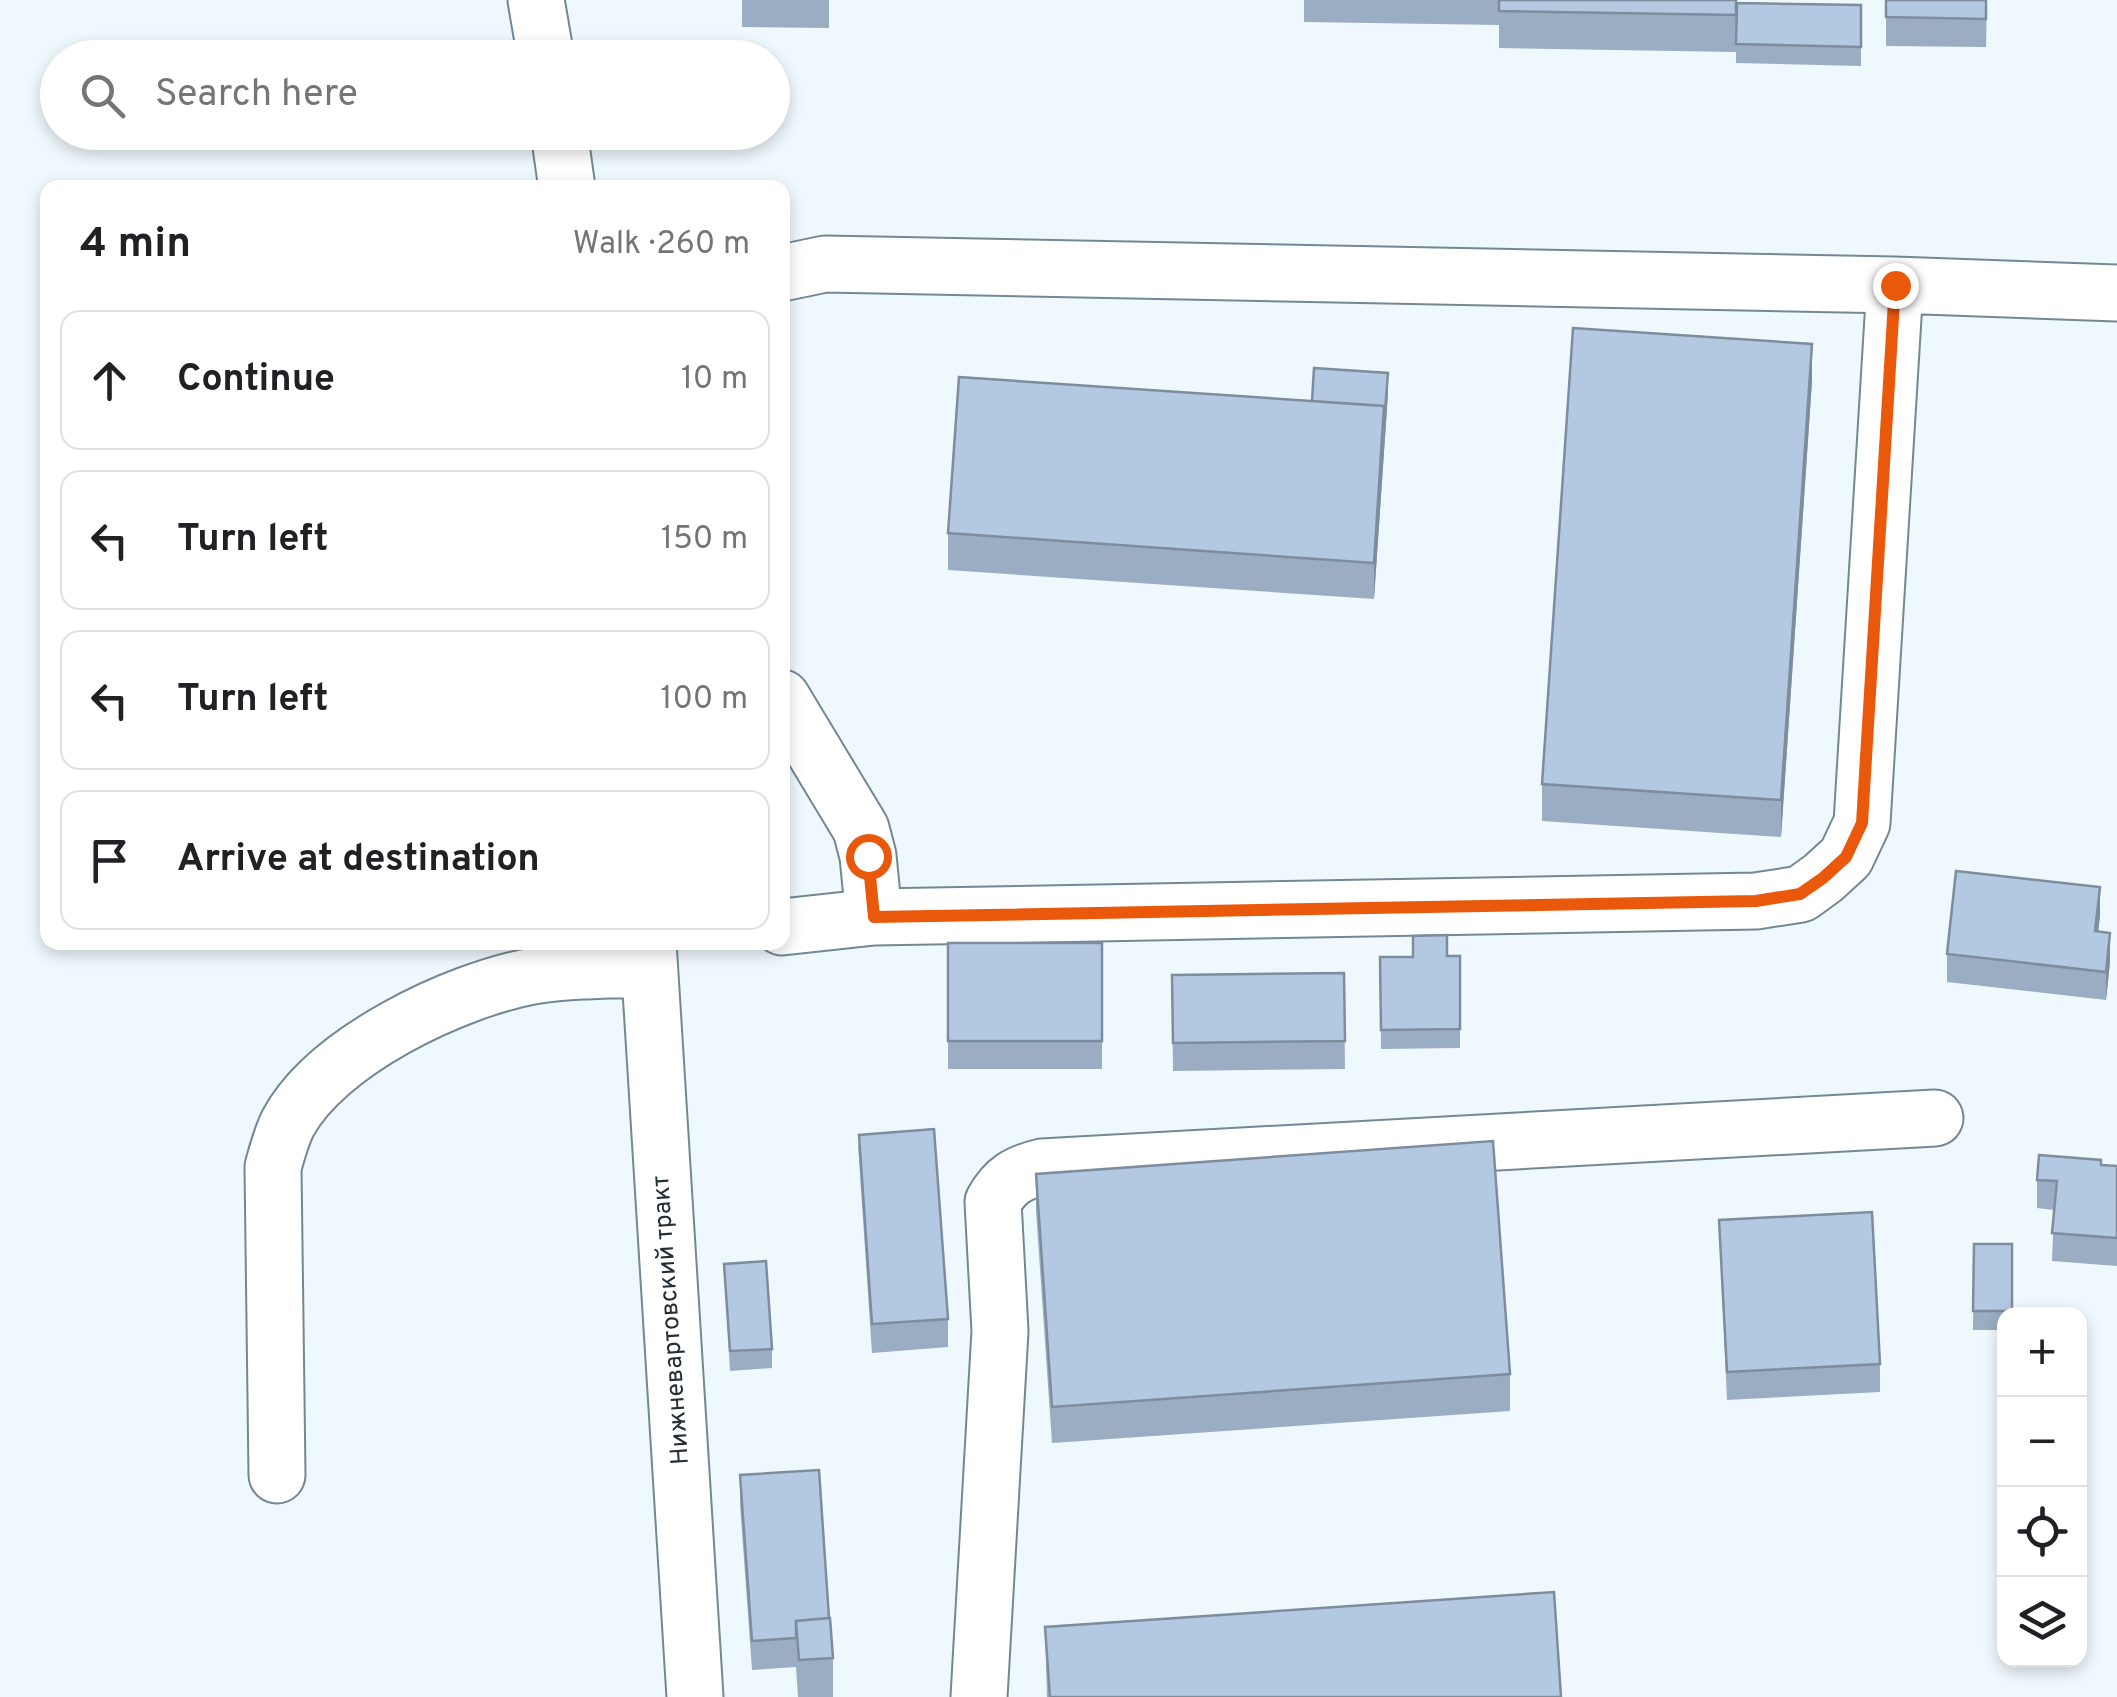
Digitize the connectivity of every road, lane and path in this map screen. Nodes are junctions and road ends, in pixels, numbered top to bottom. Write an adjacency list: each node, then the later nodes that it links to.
1 (536, 0): 2 (street)
2 (543, 40)
3 (562, 150): 4 (street)
4 (567, 180)
5 (790, 271): 6 (street)
6 (1895, 285): 7 (street); 9 (street)
7 (2117, 293)
8 (790, 711): 9 (street)
9 (874, 917): 10 (street)
10 (790, 926)
11 (648, 951): 13 (street); 14 (street, Нижневартовский тракт)
12 (1935, 1118): 15 (street)
13 (277, 1475)
14 (695, 1697)
15 (979, 1697)

